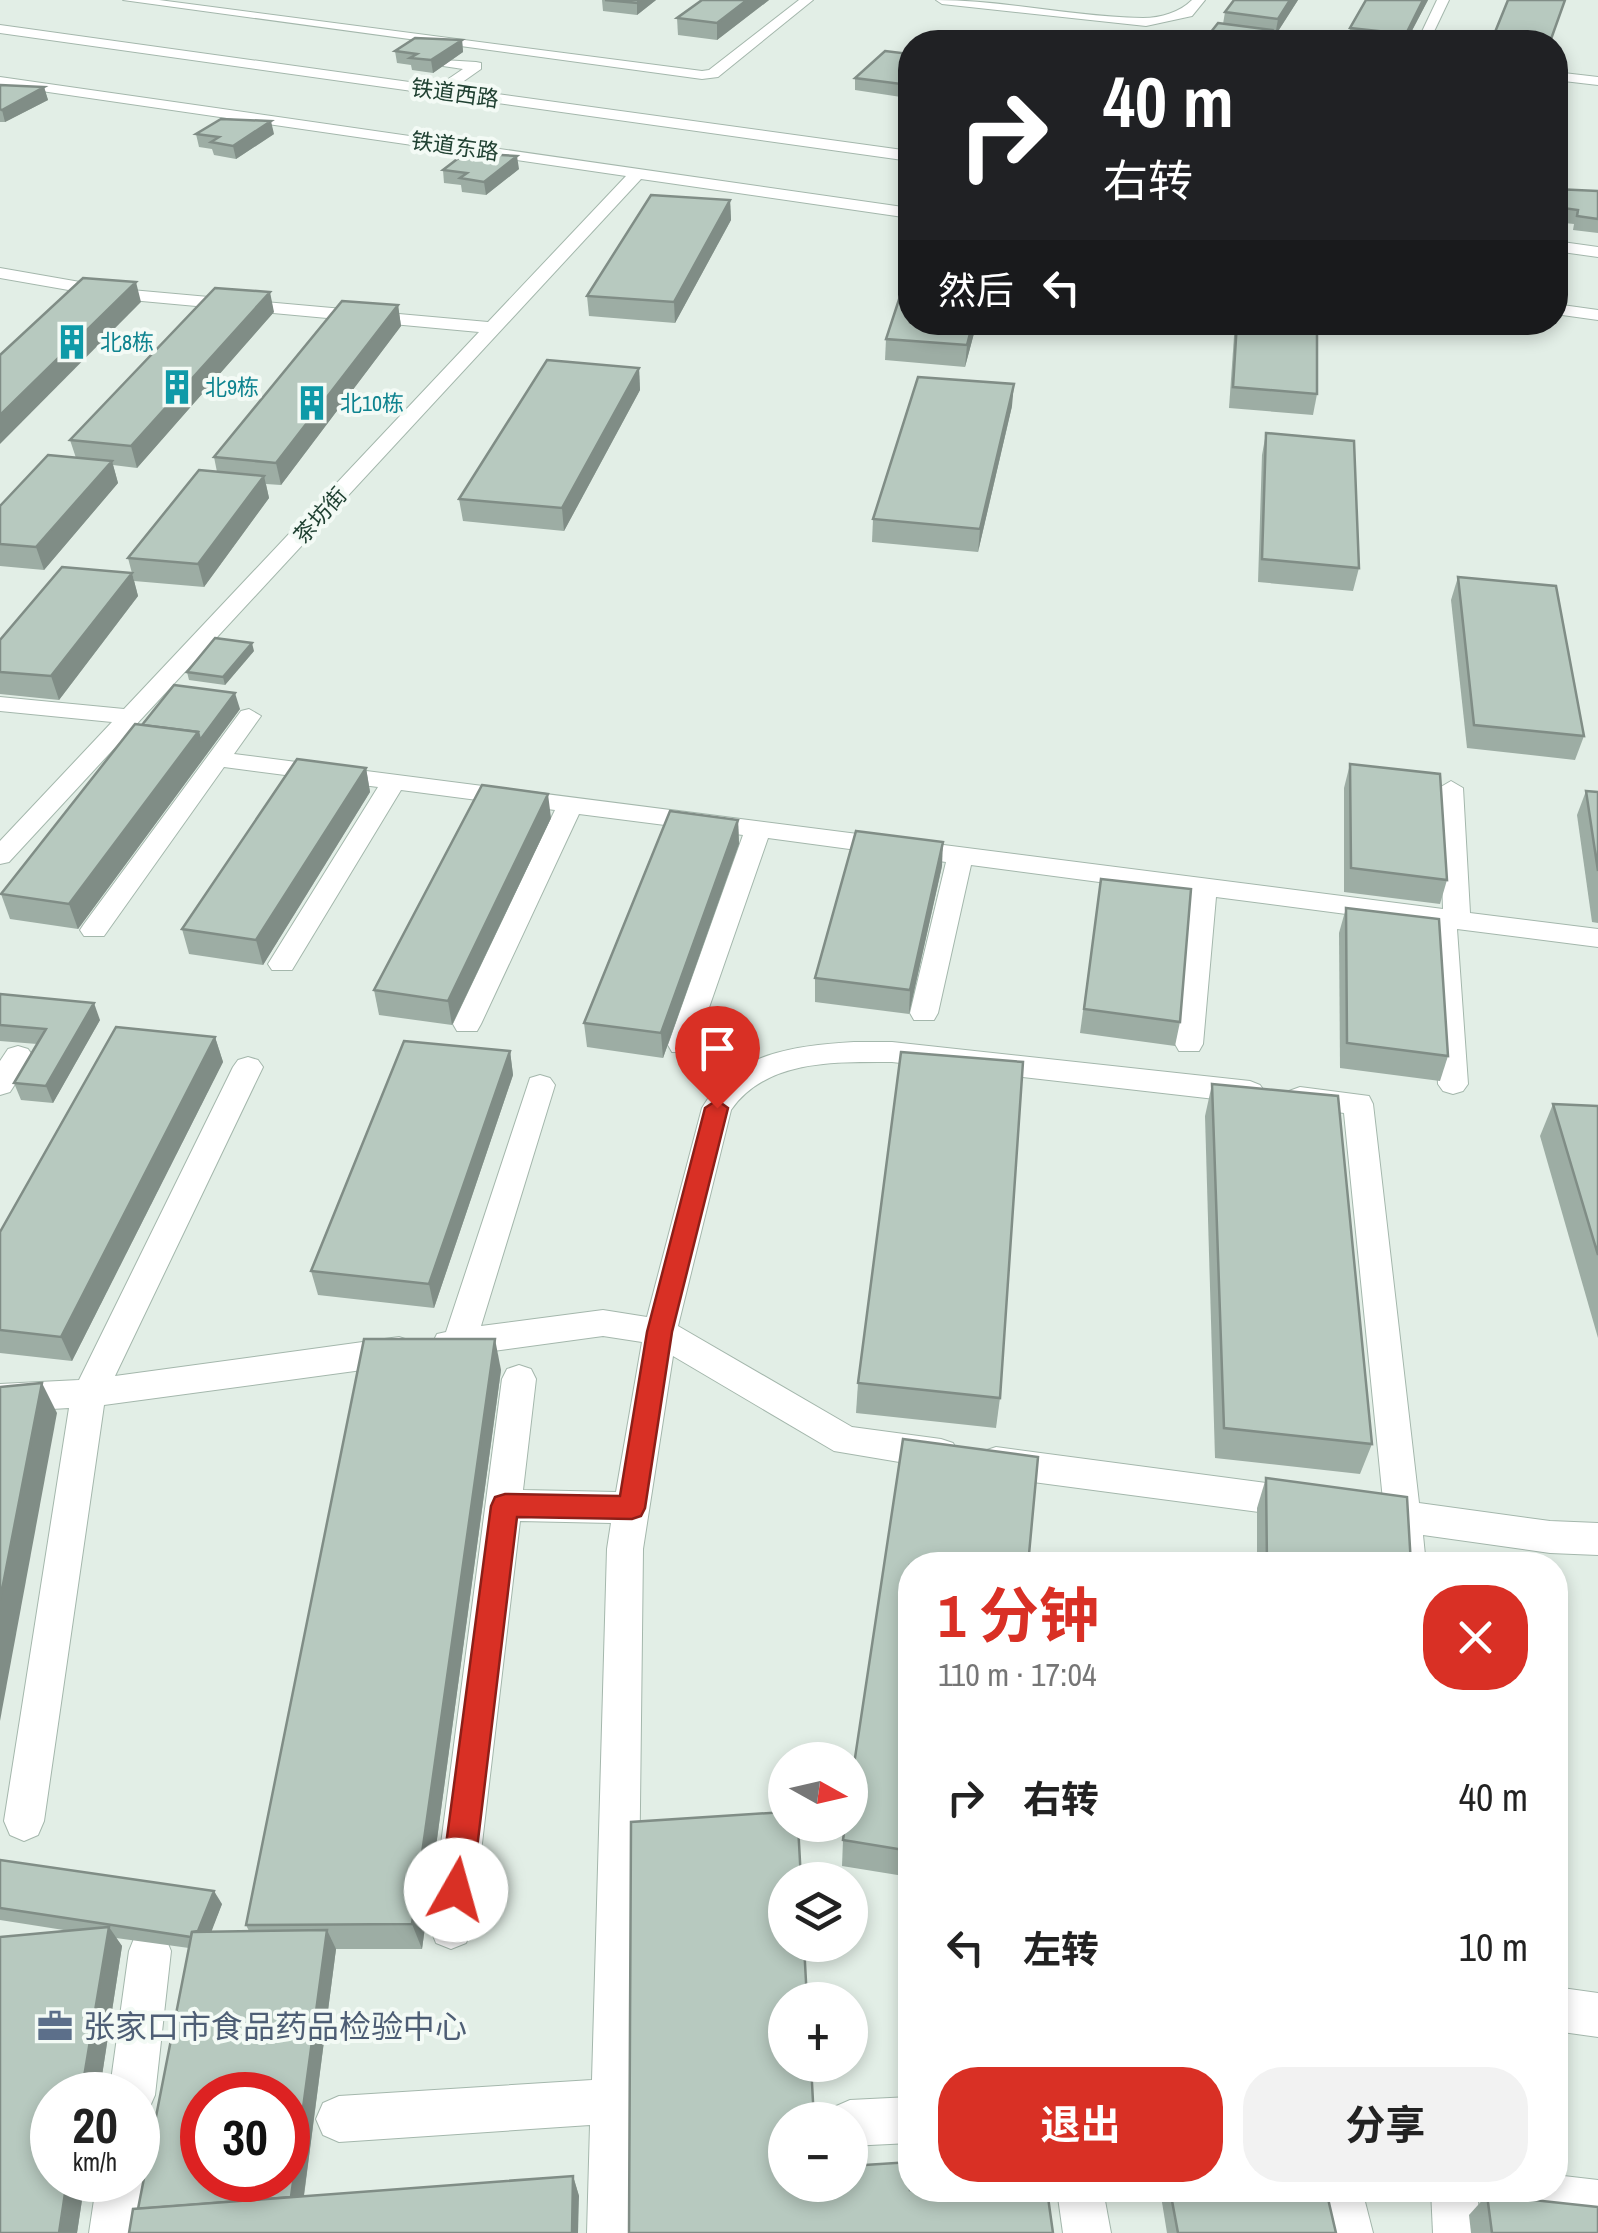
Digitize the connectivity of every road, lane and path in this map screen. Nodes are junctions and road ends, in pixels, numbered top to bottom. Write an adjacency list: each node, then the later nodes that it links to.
1 (128, 0): 2 (street)
2 (806, 0)
3 (942, 0): 4 (street)
4 (1198, 0)
5 (1443, 0): 7 (street)
6 (0, 29): 12 (street, 铁道西路)
7 (1429, 30)
8 (448, 63): 12 (street)
9 (1568, 78): 11 (street)
10 (0, 80): 14 (street, 铁道东路)
11 (1598, 81)
12 (440, 90): 13 (street, 铁道西路)
13 (898, 154)
14 (638, 173): 15 (street, 铁道东路); 21 (street, 茶坊街)
15 (898, 211)
16 (1568, 248): 17 (street)
17 (1598, 252)
18 (0, 273): 21 (street)
19 (1568, 311): 20 (street)
20 (1598, 315)
21 (490, 328): 24 (street, 茶坊街)
22 (0, 704): 24 (street)
23 (249, 716): 25 (street)
24 (132, 717): 30 (street, 茶坊街)
25 (218, 760): 26 (street); 34 (street)
26 (393, 782): 28 (street); 36 (street)
27 (1450, 788): 33 (street)
28 (570, 805): 29 (street); 38 (street)
29 (758, 830): 31 (street); 40 (street)
30 (0, 856)
31 (960, 856): 32 (street); 37 (street)
32 (1204, 887): 33 (street); 39 (street)
33 (1450, 919): 35 (street); 43 (street)
34 (94, 930)
35 (1598, 938)
36 (282, 964)
37 (924, 1013)
38 (467, 1024)
39 (1189, 1044)
40 (682, 1046)
41 (18, 1056): 45 (street)
42 (248, 1067): 49 (street)
43 (1453, 1084)
44 (540, 1085): 47 (street)
45 (0, 1086)
46 (660, 1332): 47 (street); 52 (street); 53 (street); 53 (street)
47 (459, 1343): 49 (street)
48 (519, 1379): 51 (street)
49 (89, 1393): 50 (street); 56 (street)
50 (0, 1398)
51 (505, 1506): 52 (street); 57 (street)
52 (632, 1508): 62 (street)
53 (1404, 1517): 54 (street); 55 (street)
54 (1598, 1538)
55 (1407, 1552)
56 (24, 1821)
57 (451, 1928)
58 (150, 1952): 61 (street)
59 (1568, 2011): 60 (street)
60 (1598, 2015)
61 (135, 2072)
62 (614, 2101): 63 (street); 73 (street)
63 (339, 2119)
64 (898, 2121): 65 (street)
65 (868, 2122)
66 (1568, 2199): 71 (street)
67 (118, 2202): 72 (street)
68 (1082, 2202): 74 (street)
69 (1342, 2202): 75 (street)
70 (1455, 2202): 76 (street)
71 (1598, 2202)
72 (114, 2233)
73 (611, 2233)
74 (1087, 2233)
75 (1350, 2233)
76 (1457, 2233)

